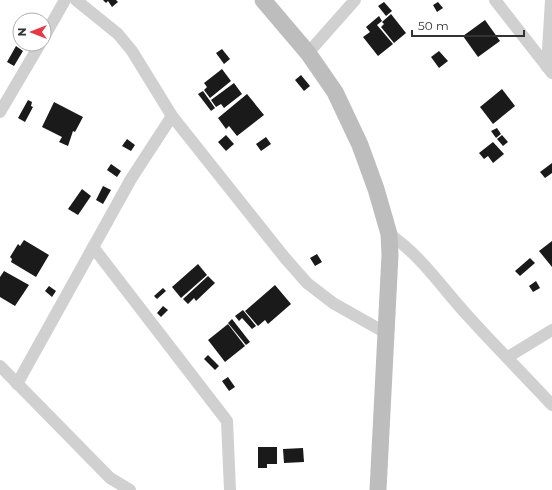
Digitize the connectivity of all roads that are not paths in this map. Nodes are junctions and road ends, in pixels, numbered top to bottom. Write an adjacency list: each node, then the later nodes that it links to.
1 (65, 0): 7 (street)
2 (76, 0): 12 (street)
3 (263, 0): 9 (street)
4 (355, 0): 9 (street)
5 (495, 0): 10 (street)
6 (551, 0): 10 (street)
7 (52, 22)
8 (35, 52): 11 (street)
9 (308, 53): 13 (street)
10 (550, 70)
11 (0, 112)
12 (172, 116): 14 (street); 16 (street)
13 (389, 234): 16 (street); 17 (street)
14 (93, 247): 19 (street); 22 (street)
15 (552, 330): 17 (street)
16 (386, 333): 23 (street)
17 (508, 357): 20 (street)
18 (0, 366): 19 (street)
19 (17, 384): 21 (street)
20 (552, 405)
21 (130, 490)
22 (230, 490)
23 (378, 490)

